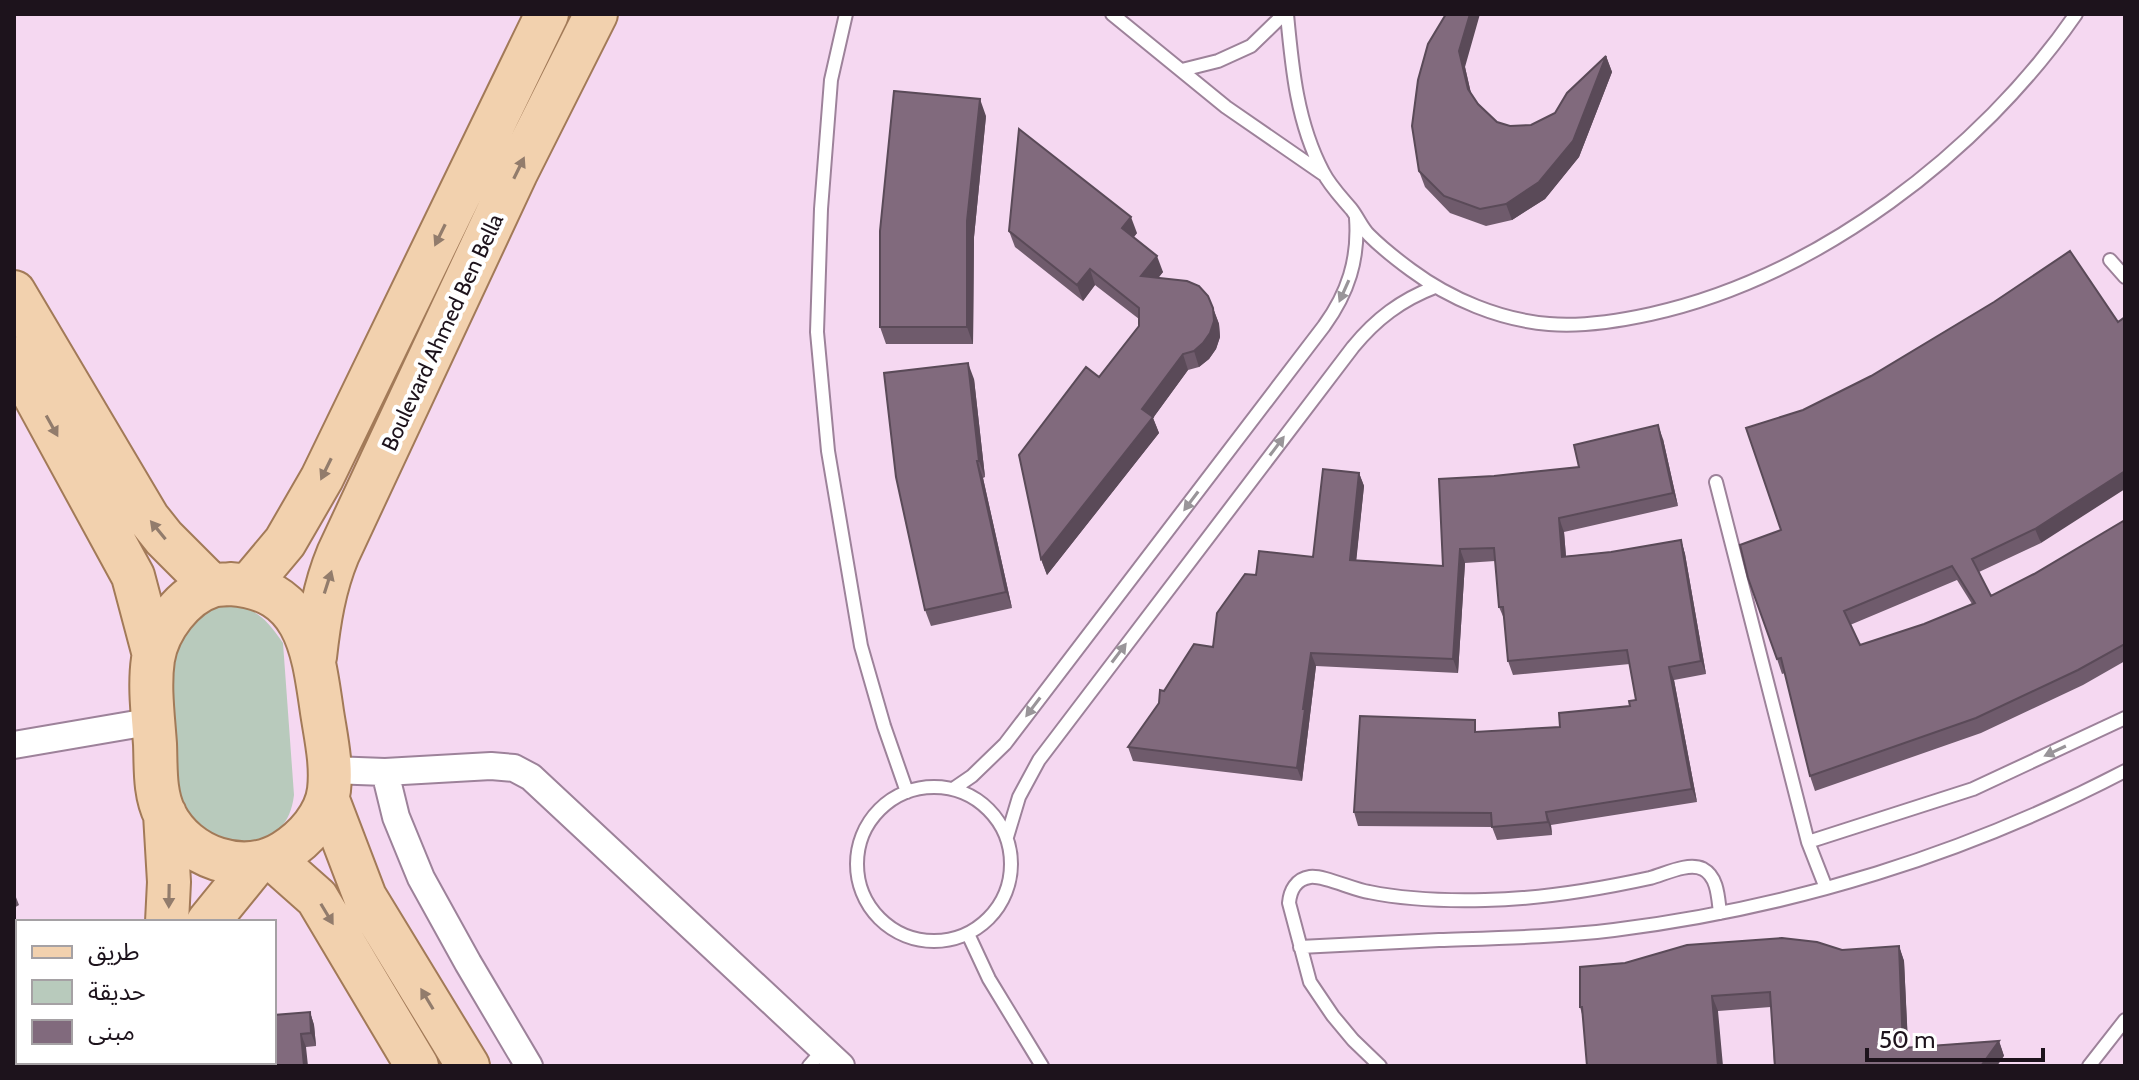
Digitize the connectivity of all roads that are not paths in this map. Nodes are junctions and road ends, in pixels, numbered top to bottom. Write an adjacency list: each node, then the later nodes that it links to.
1 (547, 14): 16 (main road, Boulevard Ahmed Ben Bella, one-way to 16)
2 (596, 14): 18 (main road, Boulevard Ahmed Ben Bella, one-way to 2)
3 (846, 14): 26 (lane)
4 (1112, 14): 7 (lane)
5 (1286, 14): 7 (lane); 8 (lane)
6 (2076, 14): 12 (lane)
7 (1182, 70): 8 (lane)
8 (1323, 174): 9 (lane)
9 (1356, 215): 12 (lane); 25 (lane, one-way to 25)
10 (2110, 260): 11 (lane)
11 (2125, 277)
12 (1435, 287): 28 (lane, one-way to 12)
13 (14, 292): 16 (main road, one-way to 13)
14 (14, 358): 17 (main road, one-way to 17)
15 (1716, 482): 29 (lane)
16 (230, 586): 17 (main road); 18 (main road)
17 (154, 655): 20 (main road)
18 (314, 658): 24 (main road)
19 (2125, 718): 29 (lane, one-way to 29)
20 (154, 721): 21 (street); 27 (main road)
21 (14, 745)
22 (2125, 771): 31 (lane)
23 (385, 772): 24 (street); 38 (street); 41 (street)
24 (329, 785): 30 (main road); 40 (main road, one-way to 24)
25 (953, 789): 26 (lane); 28 (lane)
26 (907, 792): 35 (lane)
27 (165, 814): 30 (main road); 33 (main road, one-way to 33)
28 (1007, 837): 35 (lane)
29 (1808, 842): 31 (lane)
30 (264, 861): 34 (main road); 39 (main road, one-way to 39)
31 (1826, 888): 32 (lane)
32 (1720, 913): 36 (lane); 36 (lane)
33 (167, 920)
34 (210, 920)
35 (968, 934): 42 (lane)
36 (1300, 947): 43 (lane)
37 (2125, 1020): 44 (lane)
38 (824, 1061)
39 (417, 1066)
40 (468, 1066)
41 (529, 1066)
42 (1042, 1066)
43 (1380, 1066)
44 (2089, 1066)

